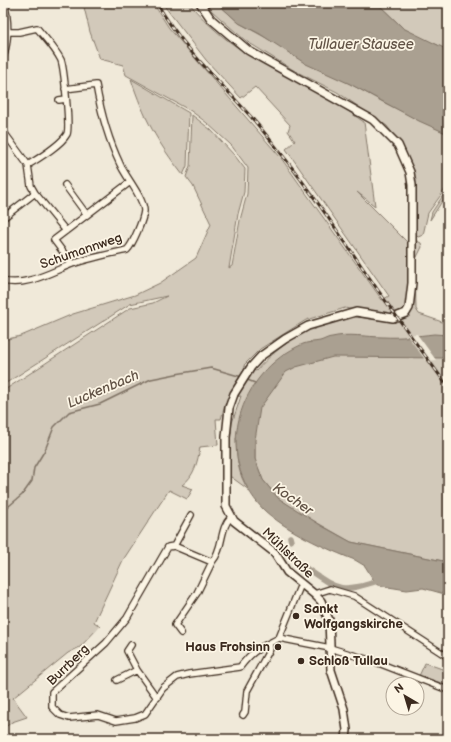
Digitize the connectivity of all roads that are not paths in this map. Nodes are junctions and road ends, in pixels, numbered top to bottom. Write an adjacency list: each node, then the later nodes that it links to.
1 (4, 3): 3 (street)
2 (200, 3): 19 (street)
3 (7, 32): 4 (street); 5 (street)
4 (3, 58)
5 (66, 89): 6 (street); 10 (street, Schumannweg)
6 (66, 99): 7 (street); 9 (street)
7 (59, 100)
8 (3, 131): 9 (street)
9 (28, 165): 12 (street)
10 (130, 182): 13 (street); 16 (street, Schumannweg)
11 (65, 185): 13 (street)
12 (35, 193): 14 (street); 15 (street)
13 (88, 215): 15 (street)
14 (3, 218)
15 (66, 231): 16 (street)
16 (72, 264): 17 (street, Schumannweg)
17 (3, 281)
18 (191, 515): 20 (street, Burrberg)
19 (231, 517): 21 (street); 22 (street, Mühlstraße)
20 (174, 546): 21 (street); 33 (street, Burrberg)
21 (212, 562): 24 (street)
22 (301, 584): 23 (street, Mühlstraße); 25 (street)
23 (314, 594): 28 (street, Mühlstraße); 29 (street)
24 (181, 633)
25 (279, 638): 26 (street); 28 (street)
26 (269, 644): 33 (street, Burrberg); 34 (street)
27 (132, 645): 30 (street)
28 (330, 648): 32 (street); 35 (street, Mühlstraße)
29 (448, 657)
30 (137, 670): 31 (street); 33 (street)
31 (117, 680)
32 (448, 690)
33 (156, 698)
34 (243, 715)
35 (346, 739)

